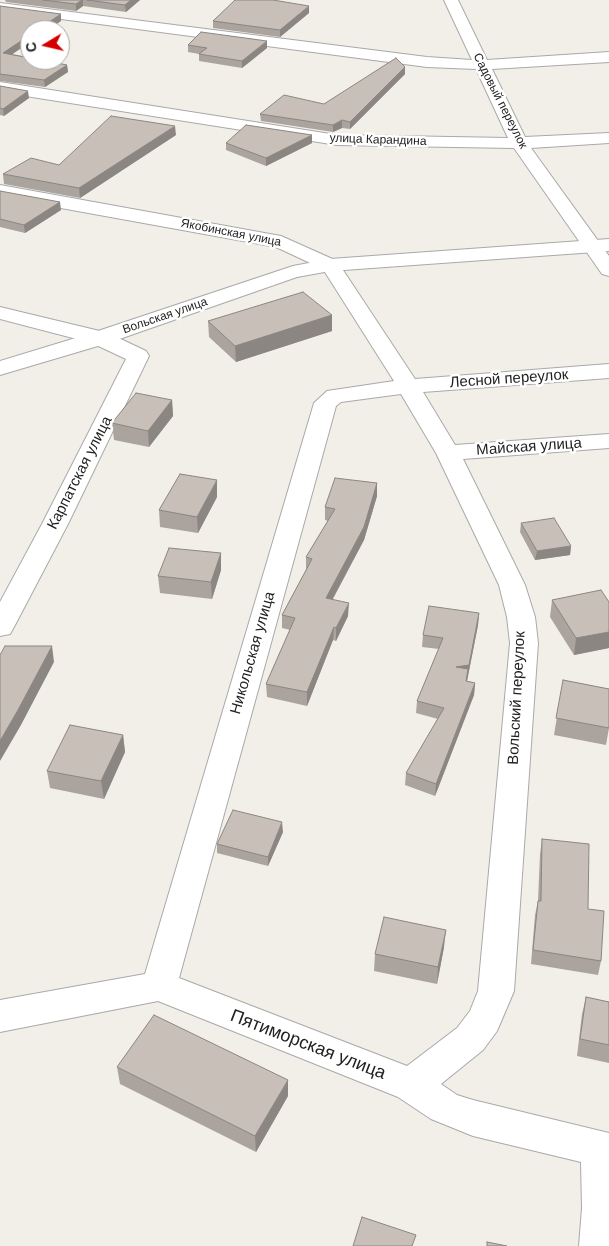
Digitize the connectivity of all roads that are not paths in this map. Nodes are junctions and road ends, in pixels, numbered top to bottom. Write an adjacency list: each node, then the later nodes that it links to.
1 (451, 0): 4 (street, Садовый переулок)
2 (0, 8): 4 (street)
3 (609, 57): 4 (street)
4 (480, 65): 7 (street, Садовый переулок)
5 (0, 87): 7 (street, улица Карандина)
6 (609, 138): 7 (street, улица Карандина)
7 (519, 143): 9 (street, Садовый переулок)
8 (0, 190): 10 (street, Якобинская улица)
9 (601, 245): 10 (street, Якобинская улица); 11 (street, Садовый переулок)
10 (330, 265): 13 (street, Вольская улица); 16 (street, Вольский переулок)
11 (609, 270)
12 (0, 313): 13 (street)
13 (100, 338): 14 (street, Вольская улица); 19 (street, Карпатская улица)
14 (0, 368)
15 (609, 371): 16 (street, Лесной переулок)
16 (408, 386): 18 (street, Вольский переулок); 20 (street, Никольская улица)
17 (609, 441): 18 (street, Майская улица)
18 (448, 453): 22 (street, Вольский переулок)
19 (0, 628)
20 (158, 986): 21 (street); 22 (street, Пятиморская улица)
21 (0, 1016)
22 (411, 1085): 23 (street, Пятиморская улица)
23 (604, 1150): 24 (street)
24 (599, 1246)

